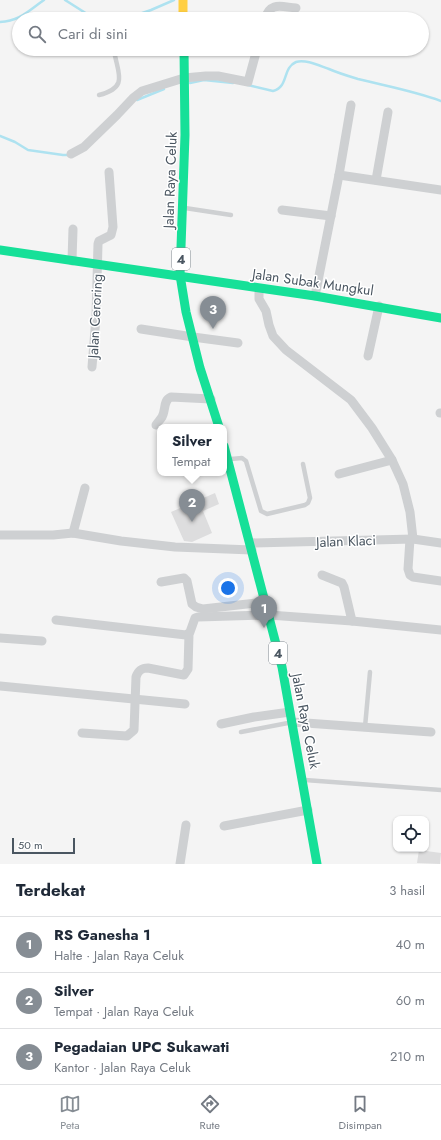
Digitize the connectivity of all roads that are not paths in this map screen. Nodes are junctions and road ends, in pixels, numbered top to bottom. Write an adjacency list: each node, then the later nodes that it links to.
1 (183, 0): 3 (main road)
2 (296, 8): 4 (street)
3 (184, 12)
4 (267, 12)
5 (116, 56): 9 (lane)
6 (182, 56): 8 (main road, Jalan Raya Celuk / 4)
7 (255, 56): 8 (street)
8 (184, 82): 12 (street); 17 (main road, Jalan Raya Celuk / 4)
9 (98, 94)
10 (352, 105): 14 (street)
11 (388, 112): 15 (street)
12 (71, 154)
13 (109, 172): 24 (street, Jalan Ceroring)
14 (339, 175): 15 (street); 20 (street)
15 (376, 180): 16 (street)
16 (441, 190)
17 (183, 207): 19 (lane); 25 (main road, Jalan Raya Celuk / 4)
18 (282, 210): 20 (street)
19 (231, 216)
20 (331, 216): 27 (street)
21 (73, 229): 23 (street)
22 (0, 250): 23 (main road, Jalan Subak Mungkul)
23 (72, 261): 24 (main road, Jalan Subak Mungkul)
24 (98, 265): 25 (main road, Jalan Subak Mungkul); 34 (street, Jalan Ceroring)
25 (180, 276): 26 (main road, Jalan Subak Mungkul); 31 (main road, Jalan Raya Celuk / 4)
26 (259, 289): 27 (main road, Jalan Subak Mungkul); 40 (street)
27 (315, 296): 28 (main road, Jalan Subak Mungkul)
28 (379, 306): 29 (main road, Jalan Subak Mungkul); 33 (street)
29 (441, 318)
30 (141, 328): 31 (street)
31 (193, 337): 32 (street); 35 (main road, Jalan Raya Celuk / 4)
32 (238, 342)
33 (368, 356)
34 (92, 368)
35 (211, 399): 36 (main road, Jalan Raya Celuk / 4); 37 (street)
36 (218, 424)
37 (156, 425)
38 (227, 456): 39 (main road, Jalan Raya Celuk / 4)
39 (228, 460): 41 (lane); 48 (main road, Jalan Raya Celuk / 4)
40 (392, 460): 42 (street); 46 (street)
41 (303, 464)
42 (339, 474)
43 (85, 488): 44 (street)
44 (73, 533): 45 (street, Jalan Klaci); 48 (street, Jalan Klaci)
45 (0, 535)
46 (412, 539): 47 (street, Jalan Klaci); 48 (street, Jalan Klaci); 50 (street)
47 (441, 543)
48 (251, 547): 52 (main road, Jalan Raya Celuk / 4)
49 (322, 575): 55 (street)
50 (441, 581)
51 (161, 582): 52 (street)
52 (261, 602): 53 (main road, Jalan Raya Celuk / 4)
53 (269, 615): 55 (street); 57 (street); 64 (main road, Jalan Raya Celuk / 4)
54 (56, 620): 57 (street)
55 (352, 621): 56 (street)
56 (441, 630)
57 (188, 634): 62 (street)
58 (0, 638): 59 (street)
59 (42, 641)
60 (370, 672): 67 (lane)
61 (0, 686): 62 (street)
62 (134, 699): 63 (street); 70 (street)
63 (185, 704)
64 (290, 712): 65 (main road, Jalan Raya Celuk / 4); 66 (street)
65 (292, 722): 67 (street); 68 (lane); 71 (main road, Jalan Raya Celuk / 4)
66 (221, 724)
67 (365, 727): 69 (street)
68 (241, 732)
69 (431, 732)
70 (82, 733)
71 (303, 780): 72 (lane); 73 (main road, Jalan Raya Celuk / 4)
72 (441, 790)
73 (308, 810): 75 (street); 77 (main road, Jalan Raya Celuk / 4)
74 (186, 826): 76 (street)
75 (224, 826)
76 (180, 864)
77 (317, 864)

